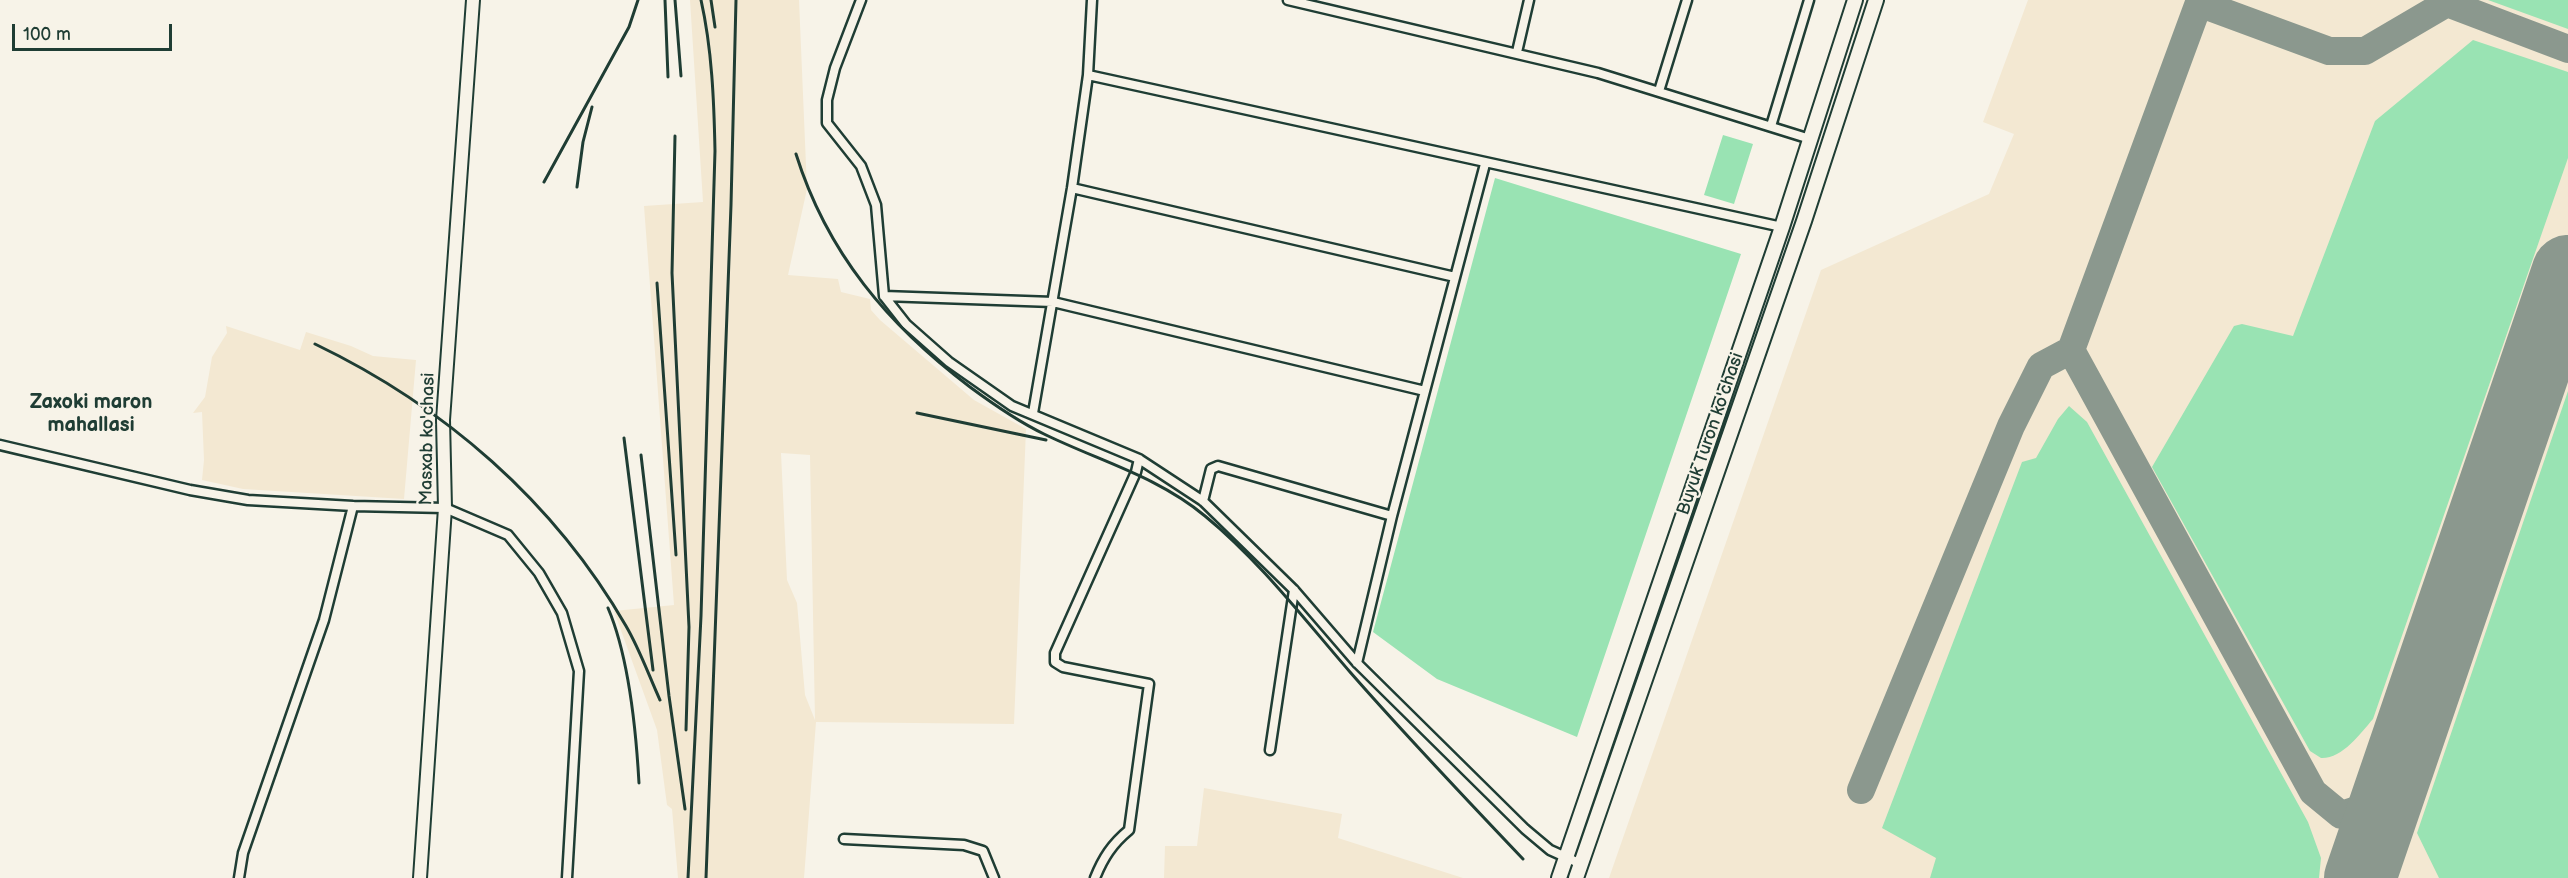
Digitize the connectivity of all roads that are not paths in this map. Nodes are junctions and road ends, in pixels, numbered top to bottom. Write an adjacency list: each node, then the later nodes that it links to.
1 (473, 0): 27 (main road, Masxab ko'chasi)
2 (861, 0): 19 (street)
3 (1092, 0): 11 (street)
4 (1288, 0): 10 (street)
5 (1529, 0): 10 (street)
6 (1687, 0): 12 (street)
7 (1809, 0): 13 (street)
8 (1855, 0): 14 (main road, Buyuk Turon ko'chasi)
9 (1876, 0): 34 (main road, Buyuk Turon ko'chasi)
10 (1517, 52): 12 (street)
11 (1088, 75): 15 (street); 16 (street)
12 (1659, 90): 13 (street)
13 (1771, 126): 14 (street)
14 (1810, 139): 17 (main road, Buyuk Turon ko'chasi)
15 (1485, 164): 17 (street); 18 (street)
16 (1072, 188): 18 (street); 20 (street)
17 (1782, 227): 33 (main road, Buyuk Turon ko'chasi)
18 (1455, 277): 21 (street)
19 (884, 296): 20 (street); 22 (street)
20 (1053, 302): 21 (street); 22 (street)
21 (1425, 391): 28 (street)
22 (1032, 413): 24 (street)
23 (0, 445): 26 (street)
24 (1139, 459): 25 (street); 39 (street)
25 (1203, 501): 28 (street); 29 (street)
26 (354, 506): 27 (street); 35 (street)
27 (445, 508): 36 (main road, Masxab ko'chasi); 37 (street)
28 (1392, 516): 30 (street)
29 (1294, 590): 30 (street); 31 (street)
30 (1357, 663): 33 (street)
31 (1270, 750)
32 (844, 839): 38 (street)
33 (1566, 858): 34 (street); 40 (main road, Buyuk Turon ko'chasi)
34 (1581, 864): 41 (main road, Buyuk Turon ko'chasi)
35 (239, 878)
36 (420, 878)
37 (567, 878)
38 (994, 878)
39 (1095, 878)
40 (1559, 878)
41 (1576, 878)

